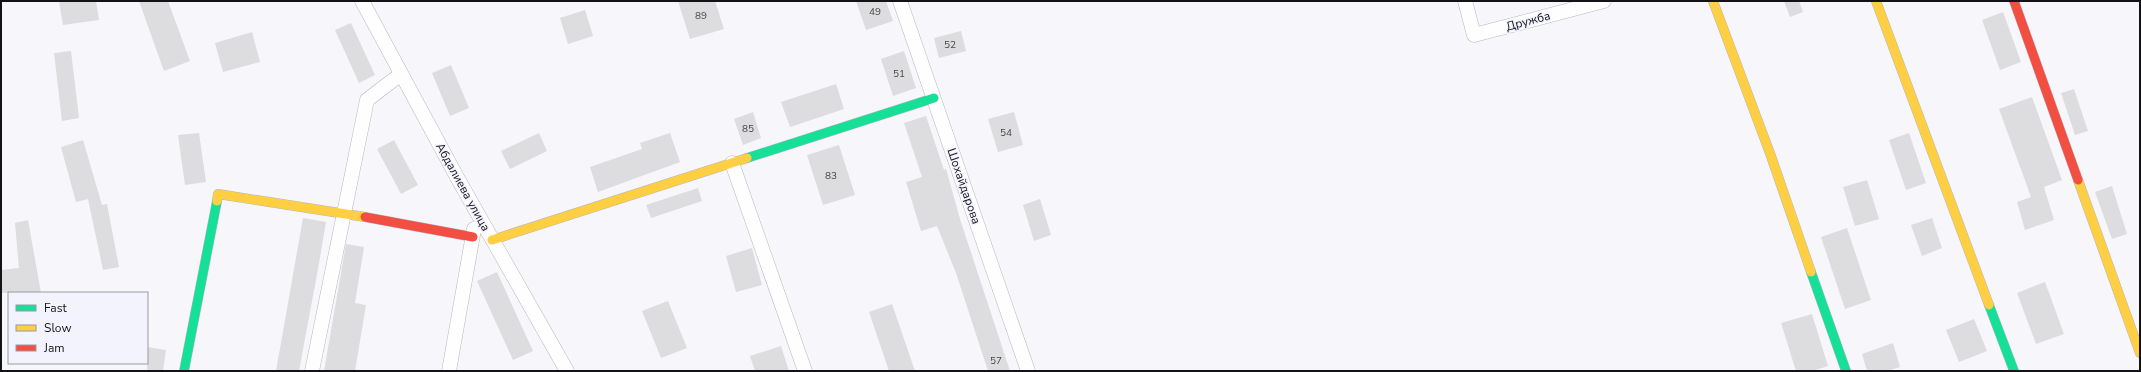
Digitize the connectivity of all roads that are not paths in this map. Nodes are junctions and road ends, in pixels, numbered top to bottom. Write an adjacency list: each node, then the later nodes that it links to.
1 (362, 1): 8 (street, Абдалиева улица)
2 (900, 1): 9 (street, Шохайдарова)
3 (1465, 1): 4 (street, Дружба)
4 (1604, 1)
5 (1713, 1): 22 (street)
6 (1876, 1): 23 (street)
7 (2014, 1): 15 (street)
8 (401, 74): 11 (street); 12 (street, Абдалиева улица)
9 (934, 98): 10 (street); 21 (street, Шохайдарова)
10 (732, 163): 14 (street); 20 (street)
11 (344, 213): 13 (street); 16 (street); 17 (street)
12 (477, 213): 13 (street); 14 (street, Абдалиева улица)
13 (473, 237): 18 (street)
14 (492, 240): 19 (street, Абдалиева улица)
15 (2140, 353)
16 (184, 371)
17 (312, 371)
18 (449, 371)
19 (566, 371)
20 (805, 371)
21 (1028, 371)
22 (1846, 371)
23 (2014, 371)

